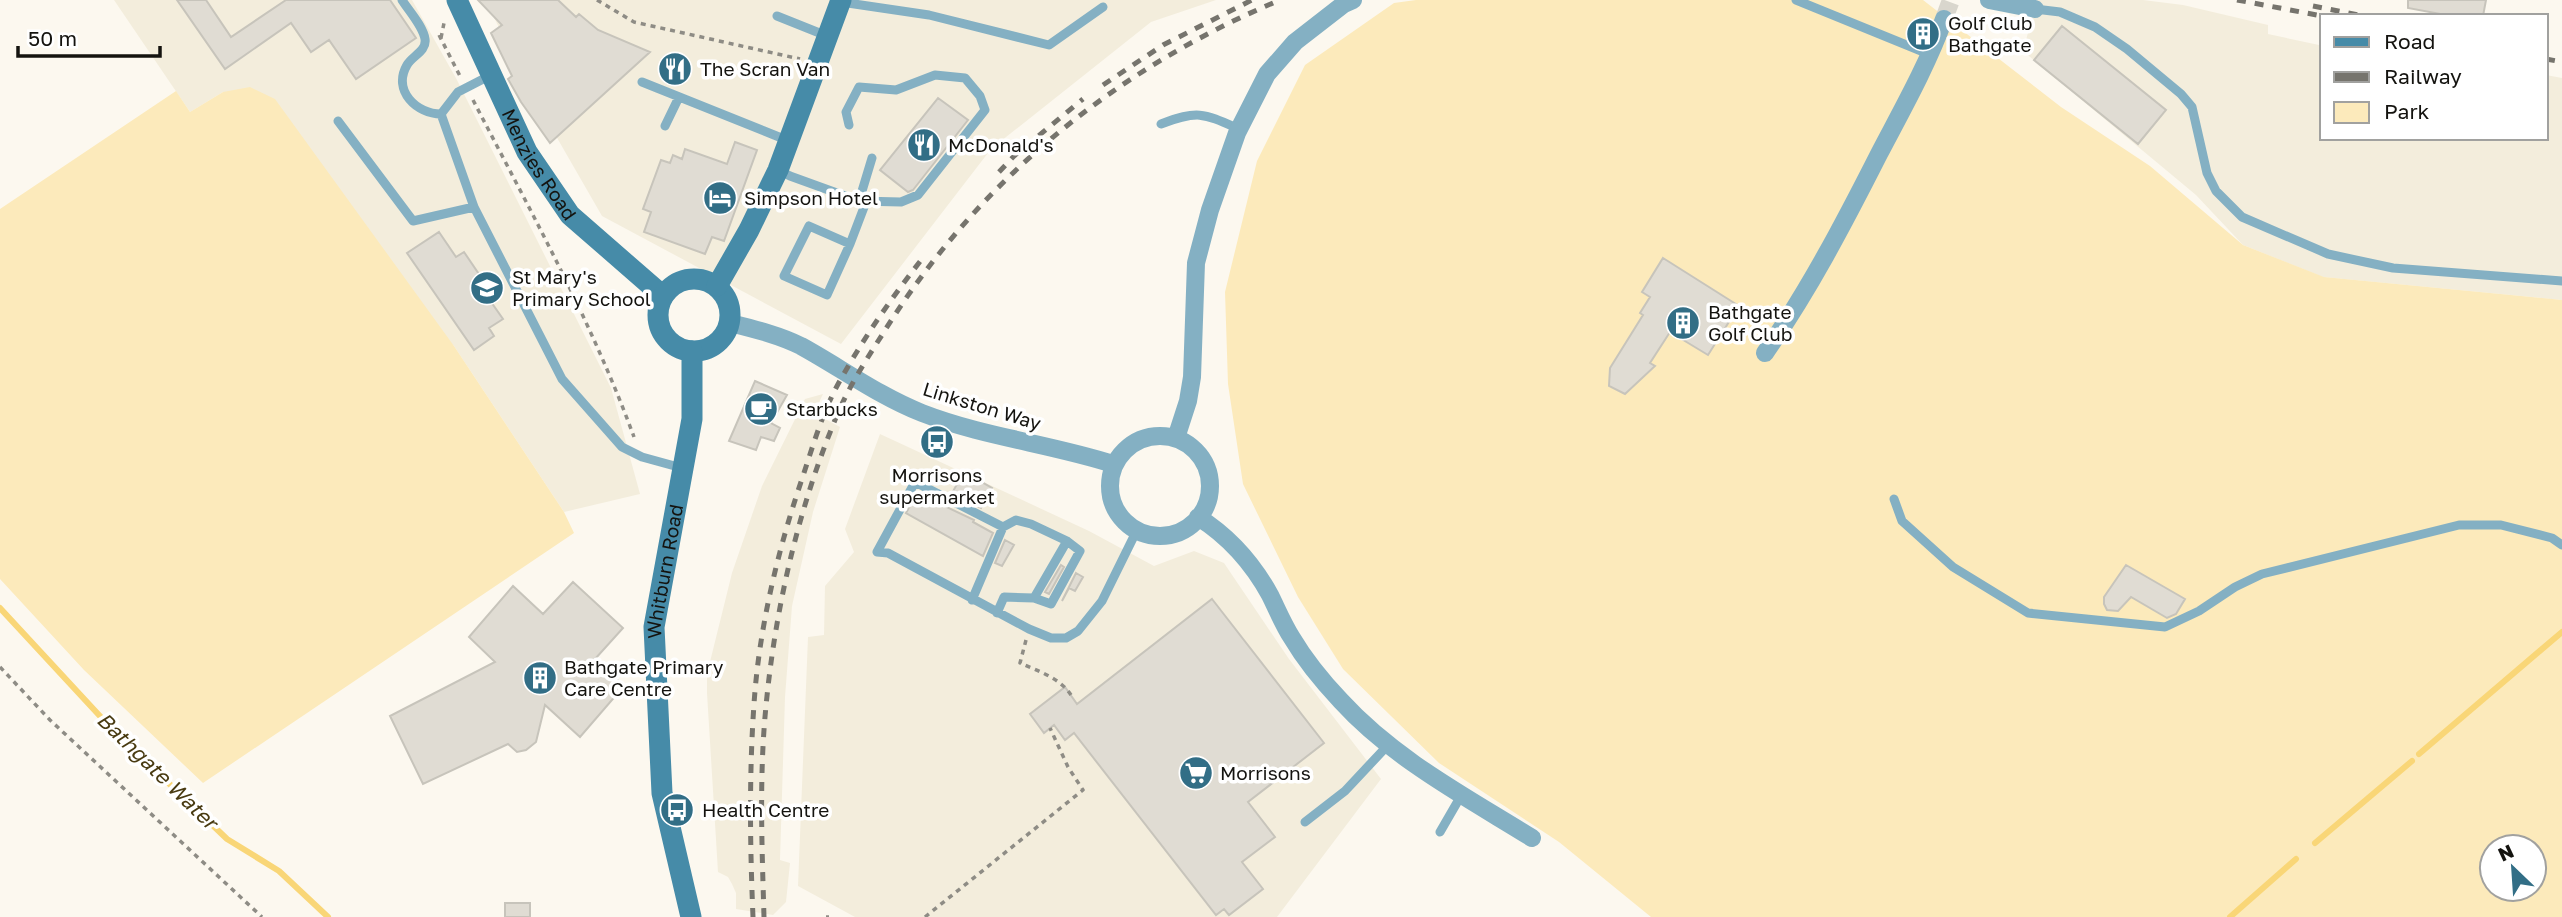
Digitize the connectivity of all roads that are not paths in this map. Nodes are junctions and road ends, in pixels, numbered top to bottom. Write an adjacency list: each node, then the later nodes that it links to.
1 (402, 0): 16 (lane)
2 (457, 0): 13 (main road, Menzies Road)
3 (1353, 0): 21 (street)
4 (1796, 0): 12 (lane)
5 (1989, 0): 8 (street)
6 (841, 1): 7 (lane); 11 (main road)
7 (1103, 7)
8 (2035, 9): 28 (lane)
9 (777, 16): 11 (lane)
10 (1944, 19): 12 (street)
11 (829, 36): 22 (main road)
12 (1931, 55): 33 (street)
13 (491, 75): 16 (lane); 30 (main road, Menzies Road)
14 (642, 82): 15 (lane)
15 (679, 97): 20 (lane); 22 (lane)
16 (441, 114): 26 (lane)
17 (338, 121): 26 (lane)
18 (1161, 124): 21 (lane)
19 (849, 125): 25 (lane)
20 (665, 126)
21 (1239, 129): 34 (street)
22 (790, 141): 24 (main road)
23 (872, 158): 25 (lane)
24 (778, 170): 25 (lane); 29 (main road)
25 (862, 201): 27 (lane)
26 (474, 206): 36 (lane)
27 (850, 244): 27 (lane)
28 (2562, 281)
29 (717, 286): 30 (main road); 31 (main road)
30 (663, 296): 32 (main road)
31 (730, 323): 32 (main road); 35 (street, Linkston Way)
32 (692, 351): 36 (main road, Whitburn Road)
33 (1765, 353)
34 (1176, 438): 35 (street); 38 (street)
35 (1113, 464): 40 (street)
36 (683, 468): 51 (main road, Whitburn Road)
37 (1894, 499): 42 (lane)
38 (1198, 517): 40 (street); 46 (street)
39 (1003, 527): 41 (lane); 44 (lane); 44 (lane)
40 (1137, 530): 45 (lane)
41 (1067, 541): 43 (lane); 43 (lane)
42 (2562, 545)
43 (1034, 598): 45 (lane)
44 (972, 600): 45 (lane)
45 (997, 613)
46 (1389, 744): 47 (street); 48 (lane)
47 (1462, 794): 49 (lane); 50 (street)
48 (1305, 822)
49 (1440, 832)
50 (1532, 838)
51 (691, 917)

